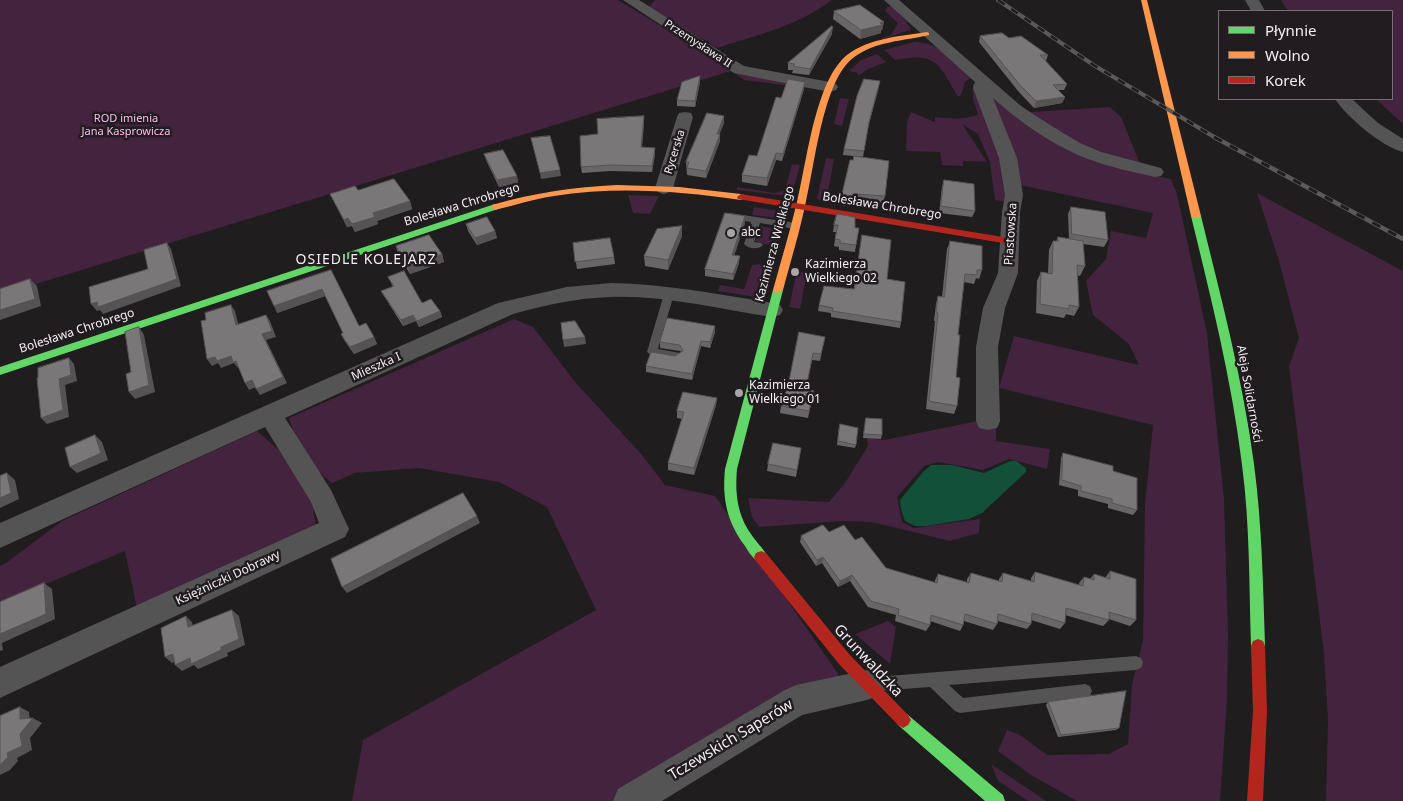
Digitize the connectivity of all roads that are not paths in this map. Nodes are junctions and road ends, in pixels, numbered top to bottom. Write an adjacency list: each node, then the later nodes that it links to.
1 (630, 0): 6 (street, Przemysława II)
2 (890, 0): 4 (street)
3 (1144, 0): 33 (street, Aleja Solidarności)
4 (927, 34): 5 (street); 6 (street, Kazimierza Wielkiego)
5 (983, 80): 10 (street); 16 (street, Piastowska)
6 (830, 87): 12 (street, Kazimierza Wielkiego)
7 (1344, 100): 9 (street)
8 (685, 117): 11 (street, Rycerska)
9 (1403, 147)
10 (1155, 172)
11 (664, 188): 12 (street, Bolesława Chrobrego); 21 (street, Bolesława Chrobrego)
12 (801, 206): 15 (street, Kazimierza Wielkiego); 16 (street, Bolesława Chrobrego)
13 (729, 216): 14 (lane)
14 (756, 220): 15 (lane); 17 (lane)
15 (795, 226): 19 (street, Kazimierza Wielkiego)
16 (1009, 241): 23 (street, Piastowska)
17 (758, 246)
18 (670, 294): 19 (street, Mieszka I); 20 (lane); 22 (street, Mieszka I)
19 (772, 310): 24 (street, Kazimierza Wielkiego)
20 (676, 356)
21 (0, 371)
22 (270, 414): 25 (street, Mieszka I); 28 (street, Księżniczki Dobrawy)
23 (988, 420)
24 (736, 523): 29 (street, Grunwaldzka)
25 (0, 536)
26 (1136, 663): 27 (lane)
27 (932, 680): 29 (lane); 30 (lane)
28 (0, 683)
29 (867, 685): 31 (street, Tczewskich Saperów); 32 (street, Grunwaldzka)
30 (1085, 691)
31 (630, 801)
32 (998, 801)
33 (1255, 801)

